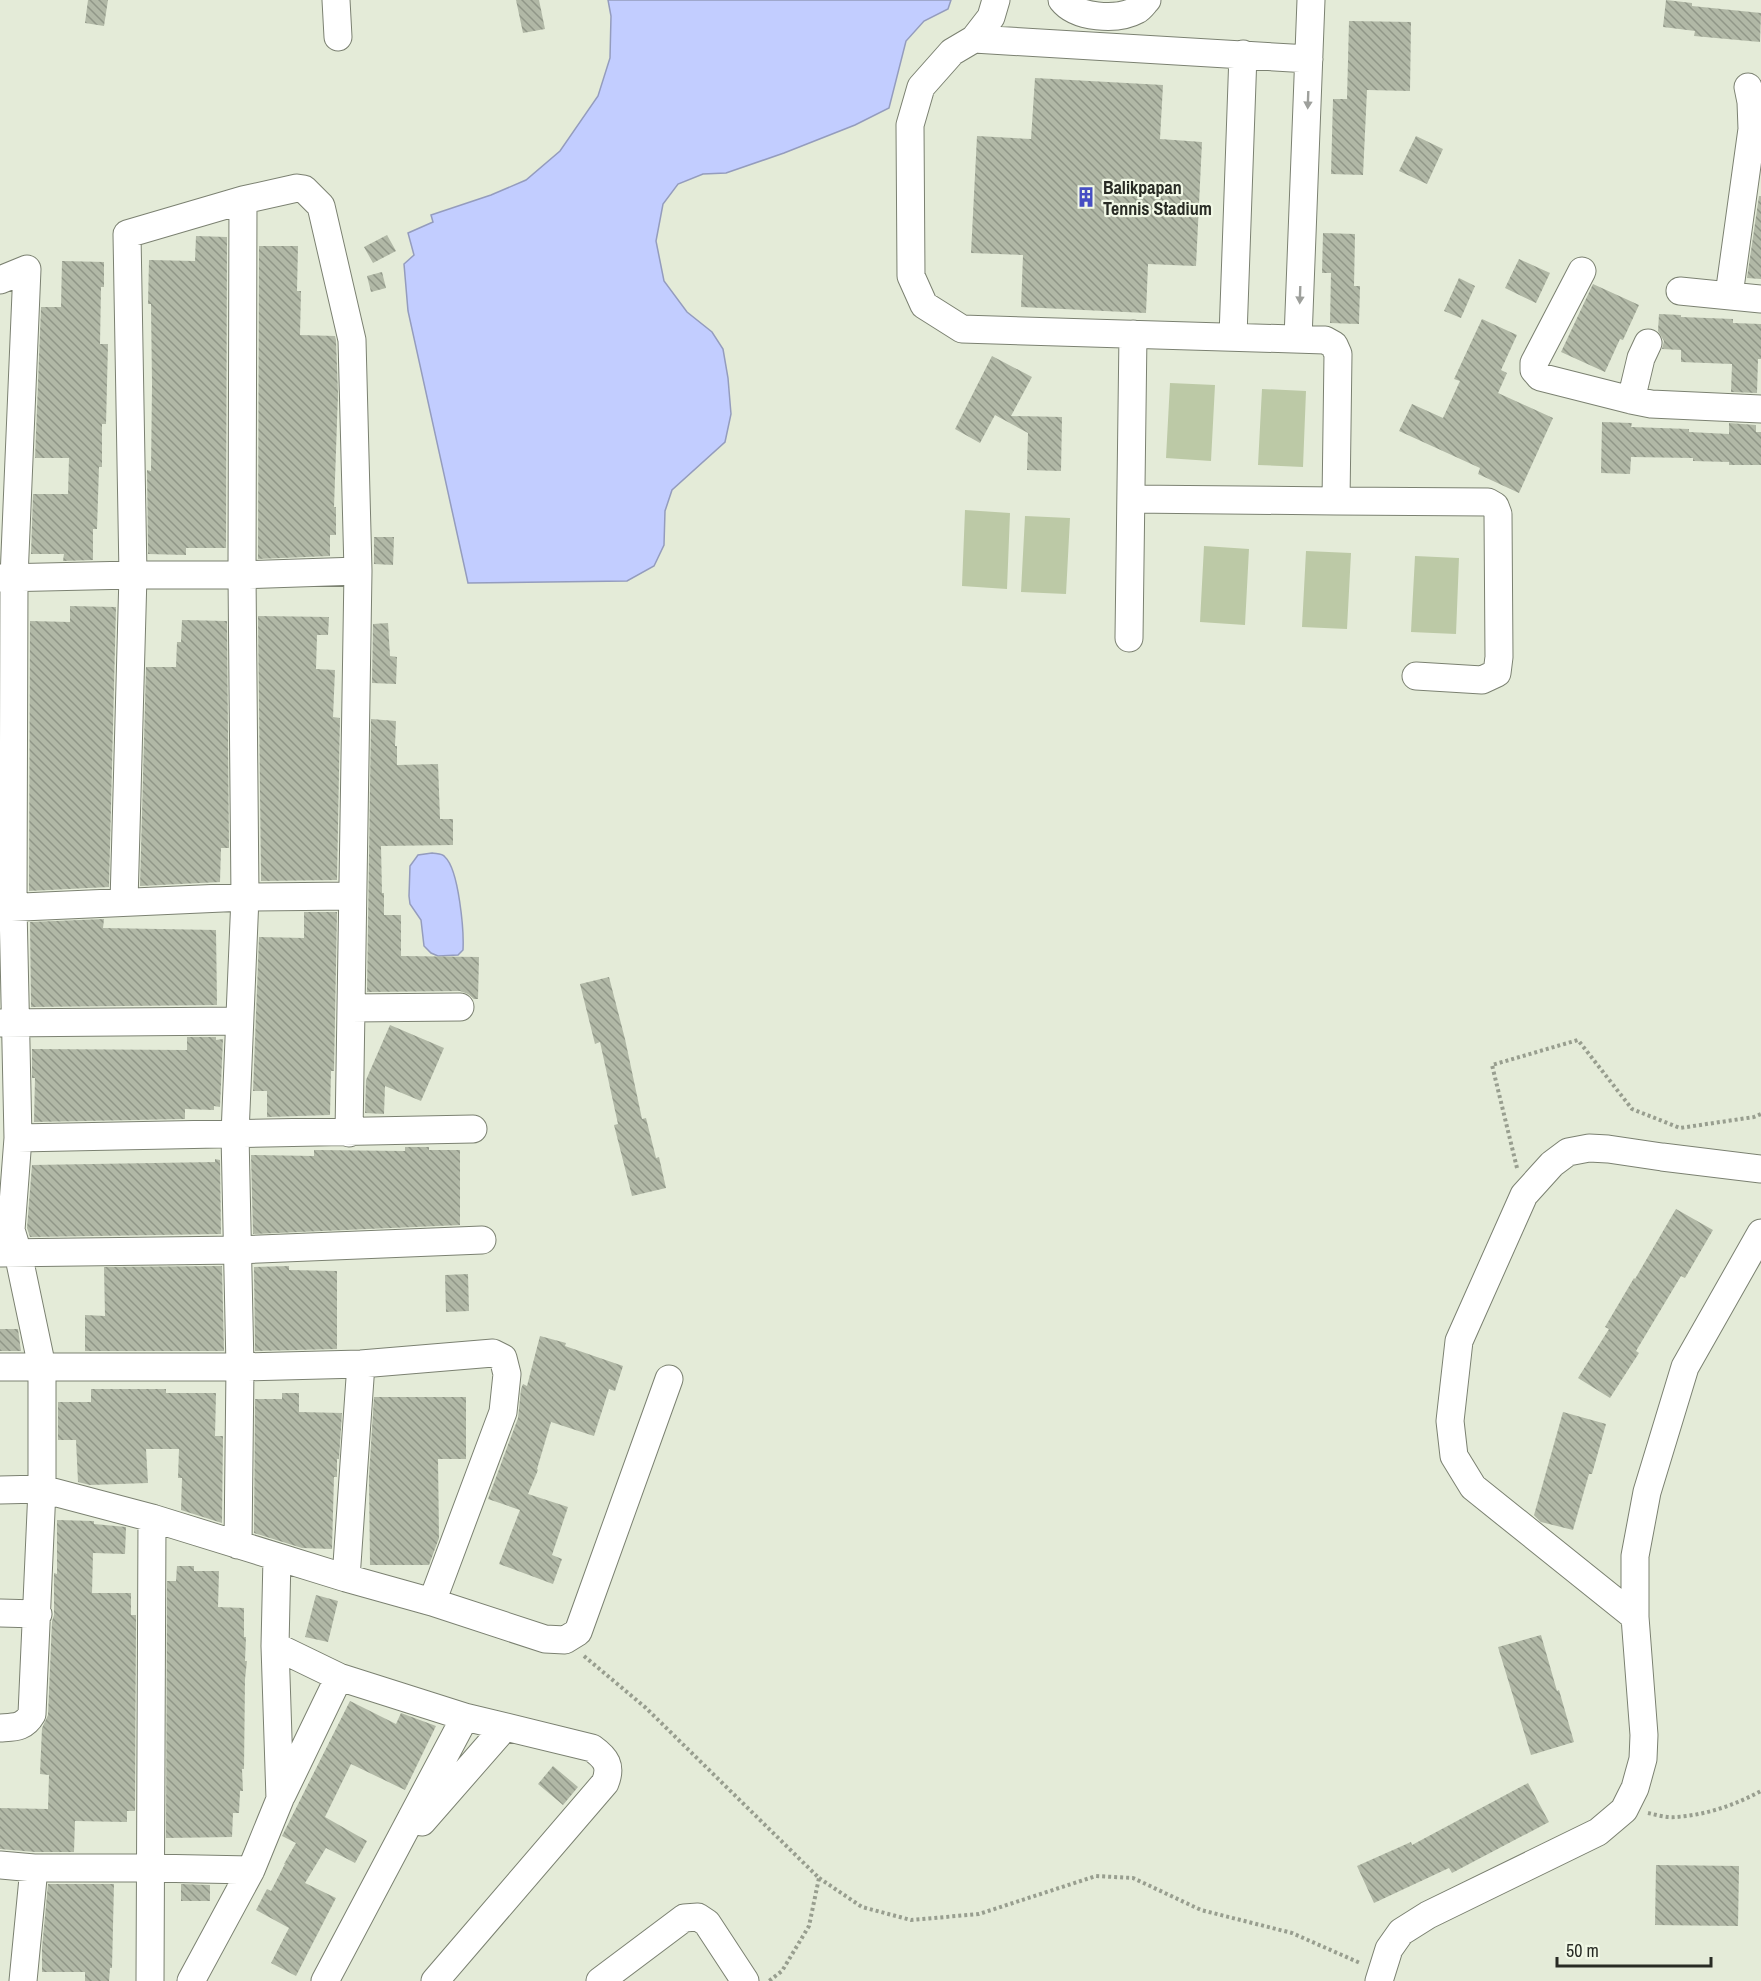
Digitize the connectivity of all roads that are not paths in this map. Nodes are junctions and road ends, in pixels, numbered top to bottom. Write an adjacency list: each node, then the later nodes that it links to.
1 (336, 0): 7 (street)
2 (996, 0): 8 (street)
3 (1062, 0): 4 (street)
4 (1147, 0)
5 (1310, 0): 6 (street); 10 (street)
6 (1323, 0)
7 (338, 37)
8 (974, 39): 9 (street); 18 (street)
9 (1243, 54): 10 (street); 19 (street)
10 (1310, 59): 20 (street, one-way to 20)
11 (1748, 87): 16 (street)
12 (243, 200): 26 (street); 27 (street); 28 (street)
13 (1582, 271): 22 (street)
14 (0, 280): 29 (street)
15 (1680, 291): 16 (street)
16 (1729, 295): 17 (street)
17 (1761, 299)
18 (1133, 334): 19 (street); 24 (street)
19 (1233, 336): 20 (street)
20 (1298, 339): 25 (street)
21 (1648, 343): 22 (street)
22 (1631, 400): 23 (street)
23 (1761, 409)
24 (1131, 499): 25 (street); 30 (street)
25 (1336, 501): 31 (street)
26 (358, 571): 28 (street); 32 (street)
27 (133, 575): 28 (street); 29 (street); 34 (street)
28 (242, 575): 33 (street)
29 (7, 578): 35 (street)
30 (1129, 638)
31 (1416, 676)
32 (352, 896): 33 (street); 37 (street)
33 (245, 897): 34 (street); 38 (street)
34 (124, 902): 35 (street)
35 (7, 908): 39 (street)
36 (460, 1007): 37 (street)
37 (351, 1008): 41 (street)
38 (239, 1021): 39 (street); 42 (street)
39 (7, 1023): 43 (street)
40 (473, 1130): 41 (street)
41 (349, 1133): 42 (street)
42 (235, 1134): 43 (street); 48 (street)
43 (18, 1138): 46 (street)
44 (1761, 1169): 63 (street)
45 (1761, 1233): 63 (street)
46 (7, 1239): 48 (street); 51 (street)
47 (482, 1240): 48 (street)
48 (238, 1250): 52 (street)
49 (361, 1364): 52 (street); 59 (street); 60 (street)
50 (0, 1367): 51 (street)
51 (42, 1367): 52 (street); 54 (street)
52 (240, 1367): 57 (street)
53 (669, 1379): 60 (street)
54 (42, 1489): 55 (street); 56 (street); 62 (street)
55 (0, 1490)
56 (152, 1518): 57 (street); 73 (street)
57 (238, 1545): 58 (street)
58 (277, 1557): 59 (street); 64 (street)
59 (346, 1578): 60 (street)
60 (432, 1602)
61 (0, 1613): 62 (street)
62 (38, 1614): 67 (street)
63 (1635, 1617): 75 (street)
64 (275, 1647): 65 (street); 69 (street)
65 (339, 1677): 66 (street); 69 (street)
66 (465, 1717): 68 (street); 70 (street)
67 (0, 1728)
68 (504, 1728): 70 (street); 80 (street)
69 (280, 1799): 74 (street)
70 (392, 1855): 79 (street)
71 (0, 1865): 72 (street)
72 (34, 1868): 73 (street); 76 (street)
73 (150, 1868): 74 (street); 77 (street)
74 (250, 1870): 78 (street)
75 (1380, 1976)
76 (23, 1981)
77 (150, 1981)
78 (191, 1981)
79 (325, 1981)
80 (435, 1981)
81 (600, 1981): 82 (street)
82 (745, 1981)

